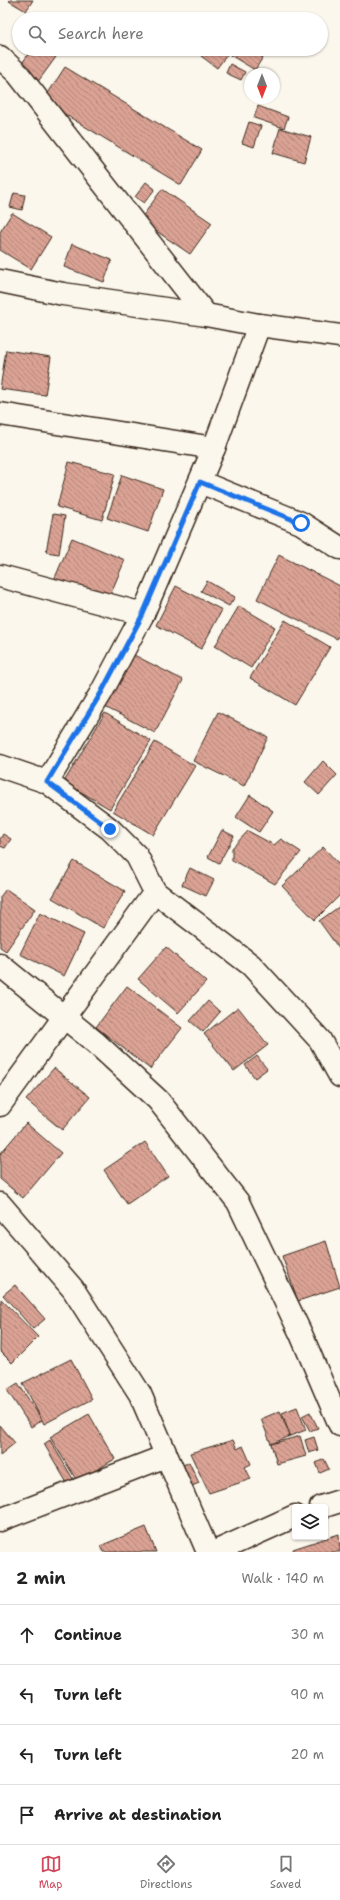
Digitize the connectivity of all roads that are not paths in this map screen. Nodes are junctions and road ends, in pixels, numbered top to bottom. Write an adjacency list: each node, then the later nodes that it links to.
1 (0, 57): 3 (street)
2 (0, 281): 3 (street)
3 (206, 315): 4 (street)
4 (259, 325): 5 (street); 7 (street)
5 (340, 336)
6 (0, 414): 7 (street)
7 (214, 448): 8 (street)
8 (200, 482): 9 (street); 11 (street)
9 (340, 548)
10 (0, 576): 11 (street)
11 (143, 614): 13 (street)
12 (0, 766): 13 (street)
13 (47, 782): 14 (street)
14 (155, 892): 16 (street); 17 (street)
15 (0, 965): 16 (street)
16 (64, 1018): 18 (street); 20 (street)
17 (340, 1076)
18 (0, 1105)
19 (0, 1204): 21 (street)
20 (340, 1425)
21 (166, 1456): 25 (street); 26 (street)
22 (340, 1501): 23 (street)
23 (328, 1505)
24 (292, 1517): 27 (street)
25 (0, 1520)
26 (208, 1552)
27 (215, 1552)

